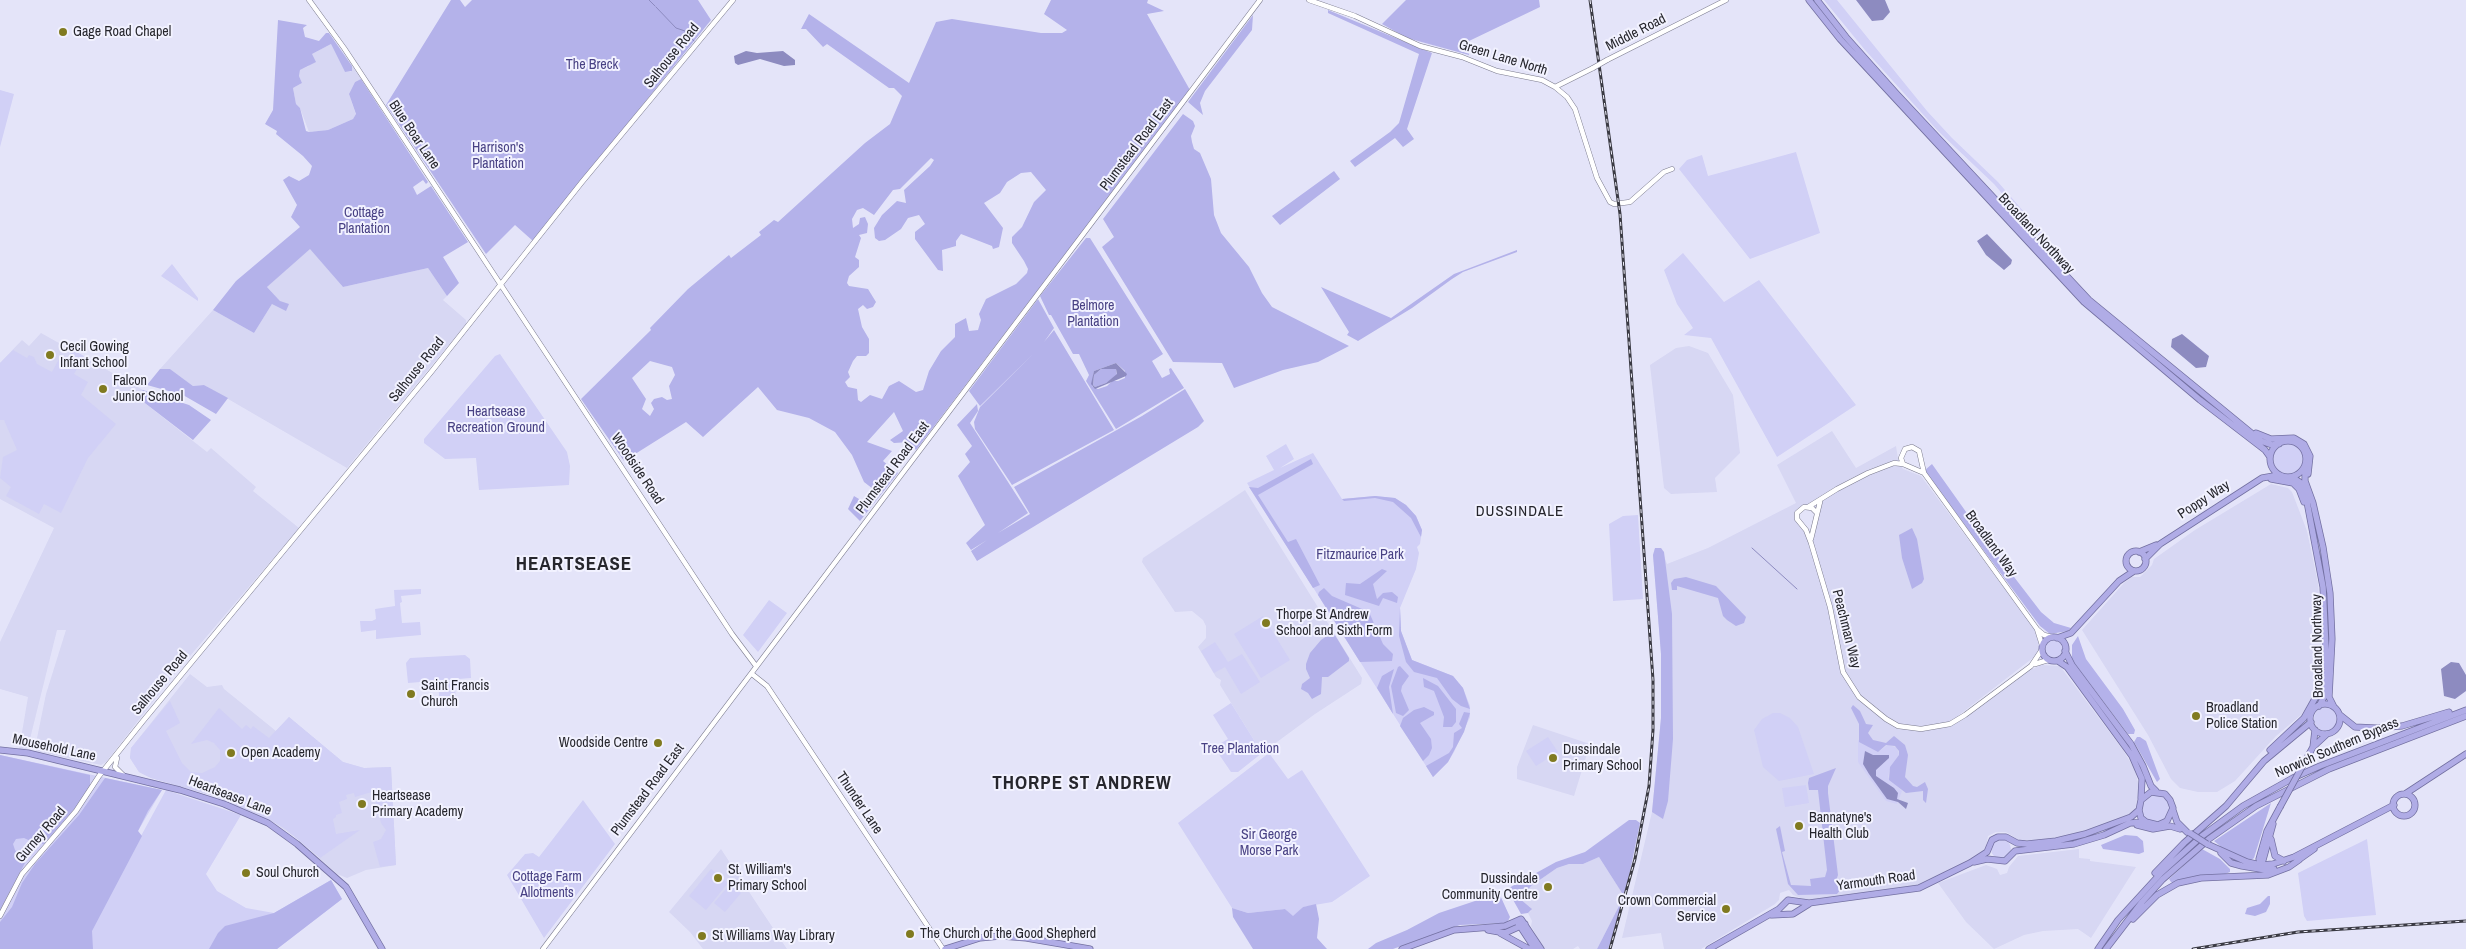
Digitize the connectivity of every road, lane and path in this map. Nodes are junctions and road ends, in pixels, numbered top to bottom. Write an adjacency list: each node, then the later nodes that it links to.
1 (309, 0): 10 (street, Blue Boar Lane)
2 (733, 0): 10 (street, Salhouse Road)
3 (1260, 0): 47 (street, Plumstead Road East)
4 (1309, 0): 8 (street, Green Lane North)
5 (1726, 0): 8 (street, Middle Road, bridge)
6 (1809, 0): 14 (highway, Broadland Northway)
7 (1817, 0): 11 (highway, Broadland Northway)
8 (1555, 87): 9 (street, Green Lane North)
9 (1672, 169)
10 (500, 284): 47 (street, Woodside Road); 60 (street, Salhouse Road)
11 (2208, 399): 12 (highway, Broadland Northway); 25 (highway)
12 (2279, 444): 14 (highway); 18 (highway)
13 (1901, 458): 15 (street); 16 (street); 17 (street)
14 (2270, 460): 21 (highway); 23 (highway, Poppy Way)
15 (1921, 462): 19 (street); 20 (street, Broadland Way)
16 (1894, 463): 17 (street, Broadland Way); 24 (street)
17 (1903, 464): 19 (street, Broadland Way)
18 (2305, 466): 22 (highway); 25 (highway, Broadland Northway)
19 (1913, 468): 20 (street, Broadland Way)
20 (1924, 473): 39 (street, Broadland Way)
21 (2279, 475): 22 (highway); 23 (highway, Poppy Way)
22 (2292, 477): 31 (highway, Broadland Northway)
23 (2262, 478): 27 (highway, Poppy Way)
24 (1820, 501): 26 (street); 28 (street, Peachman Way)
25 (2313, 503): 51 (highway, Broadland Northway)
26 (1808, 507): 28 (street); 30 (street, Peachman Way)
27 (2216, 508): 31 (highway); 33 (highway, Poppy Way)
28 (1817, 513): 29 (street, Peachman Way)
29 (1813, 526): 30 (street); 32 (street, Peachman Way)
30 (1804, 527): 32 (street, Peachman Way)
31 (2313, 531): 40 (highway, Broadland Northway)
32 (1811, 543): 48 (street, Peachman Way)
33 (2160, 544): 34 (highway, Poppy Way); 35 (highway, Poppy Way)
34 (2139, 552): 35 (highway); 36 (highway)
35 (2146, 559): 37 (highway)
36 (2126, 563): 37 (highway); 38 (highway)
37 (2134, 571): 38 (highway)
38 (2119, 582): 41 (highway)
39 (2037, 629): 42 (street, Broadland Way); 43 (street, Broadland Way)
40 (2326, 629): 50 (highway, Broadland Northway); 66 (highway)
41 (2071, 633): 42 (highway); 44 (highway)
42 (2055, 638): 43 (highway); 44 (highway)
43 (2042, 648): 45 (highway); 48 (street, Peachman Way)
44 (2065, 649): 46 (highway); 65 (highway)
45 (2048, 660): 46 (highway); 48 (street, Peachman Way)
46 (2058, 661): 68 (highway)
47 (756, 666): 49 (street, Plumstead Road East)
48 (2031, 666)
49 (752, 674): 110 (street, Plumstead Road East); 111 (street, Thunder Lane)
50 (2319, 706): 51 (highway); 55 (highway)
51 (2334, 707): 53 (highway)
52 (2466, 708): 53 (highway); 98 (highway, Norwich Southern Bypass)
53 (2340, 715): 57 (highway)
54 (2466, 716): 119 (highway, Norwich Southern Bypass)
55 (2311, 722): 56 (highway); 66 (highway)
56 (2315, 730): 57 (highway); 58 (highway)
57 (2328, 734): 58 (highway)
58 (2313, 747): 75 (highway, bridge)
59 (0, 750): 62 (highway, Mousehold Lane)
60 (118, 754): 62 (street, Salhouse Road); 64 (street)
61 (2466, 754): 63 (highway)
62 (103, 771): 64 (highway, Heartsease Lane); 103 (street, Gurney Road)
63 (2438, 774): 67 (highway); 69 (highway)
64 (124, 776): 109 (highway, Heartsease Lane)
65 (2156, 792): 68 (highway); 72 (highway, Yarmouth Road)
66 (2236, 794): 98 (highway)
67 (2405, 794): 69 (highway); 70 (highway)
68 (2141, 800): 71 (highway)
69 (2414, 800): 73 (highway)
70 (2394, 804): 73 (highway); 74 (highway, Yarmouth Road)
71 (2139, 810): 76 (highway); 83 (highway, Yarmouth Road)
72 (2173, 810): 77 (highway); 79 (highway, Yarmouth Road)
73 (2398, 813): 74 (highway, Yarmouth Road)
74 (2376, 815): 82 (highway, Yarmouth Road)
75 (2275, 817): 81 (highway); 93 (highway)
76 (2146, 822): 77 (highway, Yarmouth Road); 80 (highway, Yarmouth Road)
77 (2164, 823): 78 (highway, Yarmouth Road)
78 (2180, 829): 79 (highway, Yarmouth Road); 80 (highway)
79 (2187, 832): 85 (highway, Yarmouth Road, bridge)
80 (2104, 834): 86 (highway, Yarmouth Road)
81 (2270, 834): 90 (highway); 93 (highway)
82 (2328, 839): 89 (highway, Yarmouth Road); 90 (highway, Yarmouth Road)
83 (2011, 841): 84 (highway, Yarmouth Road); 86 (highway)
84 (1988, 850): 88 (highway); 91 (highway, Yarmouth Road)
85 (2218, 851): 87 (highway, Yarmouth Road); 92 (highway, Yarmouth Road)
86 (2012, 853): 88 (highway, Yarmouth Road)
87 (2225, 854): 92 (highway); 94 (highway, Yarmouth Road)
88 (1994, 859): 91 (highway, Yarmouth Road)
89 (2299, 860): 93 (highway, Yarmouth Road); 95 (highway)
90 (2284, 861): 93 (highway, Yarmouth Road)
91 (1970, 863): 99 (highway, Yarmouth Road)
92 (2237, 865): 94 (highway, Yarmouth Road); 96 (highway)
93 (2262, 865): 94 (highway, Yarmouth Road); 95 (highway)
94 (2254, 866)
95 (2252, 876): 96 (highway)
96 (2227, 877): 119 (highway)
97 (1795, 901): 99 (highway, Yarmouth Road); 100 (highway, Yarmouth Road); 101 (highway)
98 (2134, 901): 118 (highway, Norwich Southern Bypass)
99 (1809, 903): 101 (highway, Yarmouth Road)
100 (1784, 906): 102 (highway); 104 (highway, Yarmouth Road)
101 (1798, 910): 102 (highway, Yarmouth Road)
102 (1787, 914): 104 (highway, Yarmouth Road)
103 (0, 916)
104 (1768, 916): 117 (highway, Yarmouth Road)
105 (1520, 923): 107 (highway); 107 (highway); 108 (highway); 115 (highway); 116 (highway)
106 (1478, 928): 107 (highway); 108 (highway); 113 (highway)
107 (1488, 928)
108 (1500, 933): 114 (highway)
109 (382, 949)
110 (543, 949)
111 (944, 949): 112 (highway)
112 (1090, 949)
113 (1402, 949)
114 (1529, 949)
115 (1535, 949)
116 (1541, 949)
117 (1709, 949)
118 (2098, 949)
119 (2107, 949)

